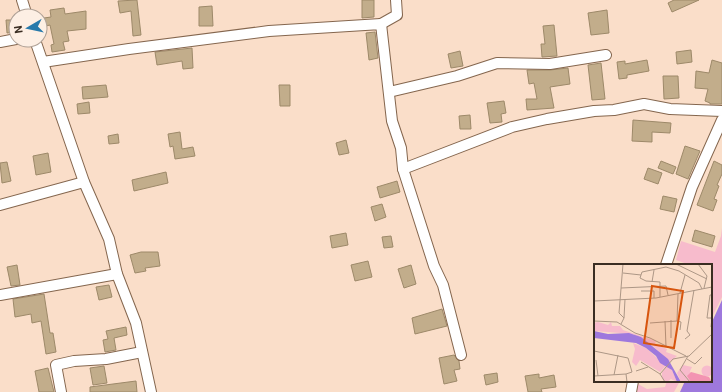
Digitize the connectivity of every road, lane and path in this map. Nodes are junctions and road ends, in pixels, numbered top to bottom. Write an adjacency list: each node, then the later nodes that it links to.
1 (396, 0): 2 (street)
2 (381, 24): 5 (street); 6 (street)
3 (38, 48): 5 (street)
4 (606, 55): 6 (street)
5 (43, 62): 10 (street)
6 (389, 92): 9 (street)
7 (722, 111): 9 (street)
8 (722, 120): 12 (street)
9 (403, 169): 16 (street)
10 (84, 182): 11 (street); 13 (street)
11 (0, 205)
12 (666, 264)
13 (117, 274): 14 (street); 15 (street)
14 (0, 295)
15 (142, 352): 18 (street); 19 (street)
16 (460, 355)
17 (633, 382): 20 (street)
18 (61, 392)
19 (151, 392)
20 (631, 392)

